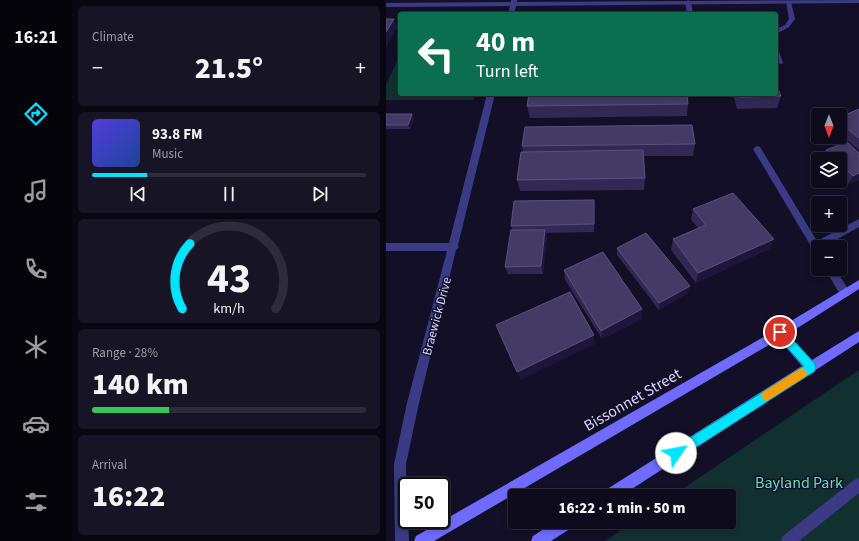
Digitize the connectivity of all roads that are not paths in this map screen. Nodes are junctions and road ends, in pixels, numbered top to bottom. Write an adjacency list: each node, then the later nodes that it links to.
1 (754, 1): 4 (street); 5 (street)
2 (859, 1): 5 (street)
3 (514, 2): 4 (street); 6 (street); 7 (street)
4 (688, 2): 8 (street)
5 (788, 2): 9 (street)
6 (386, 5)
7 (512, 12)
8 (690, 12)
9 (778, 31)
10 (778, 58): 11 (street)
11 (780, 63)
12 (491, 96): 18 (street, Braewick Drive)
13 (757, 149): 15 (street)
14 (859, 223): 16 (street)
15 (812, 240)
16 (830, 240)
17 (386, 247): 18 (street)
18 (454, 247): 28 (street, Braewick Drive)
19 (834, 276): 21 (street)
20 (859, 284): 21 (main road, Bissonnet Street)
21 (845, 293): 22 (main road, Bissonnet Street)
22 (780, 332): 24 (main road); 29 (main road, Bissonnet Street)
23 (859, 336): 24 (main road)
24 (811, 367): 26 (main road)
25 (859, 485): 31 (street)
26 (620, 489)
27 (557, 529): 30 (main road)
28 (402, 541)
29 (421, 541)
30 (538, 541)
31 (788, 541)

